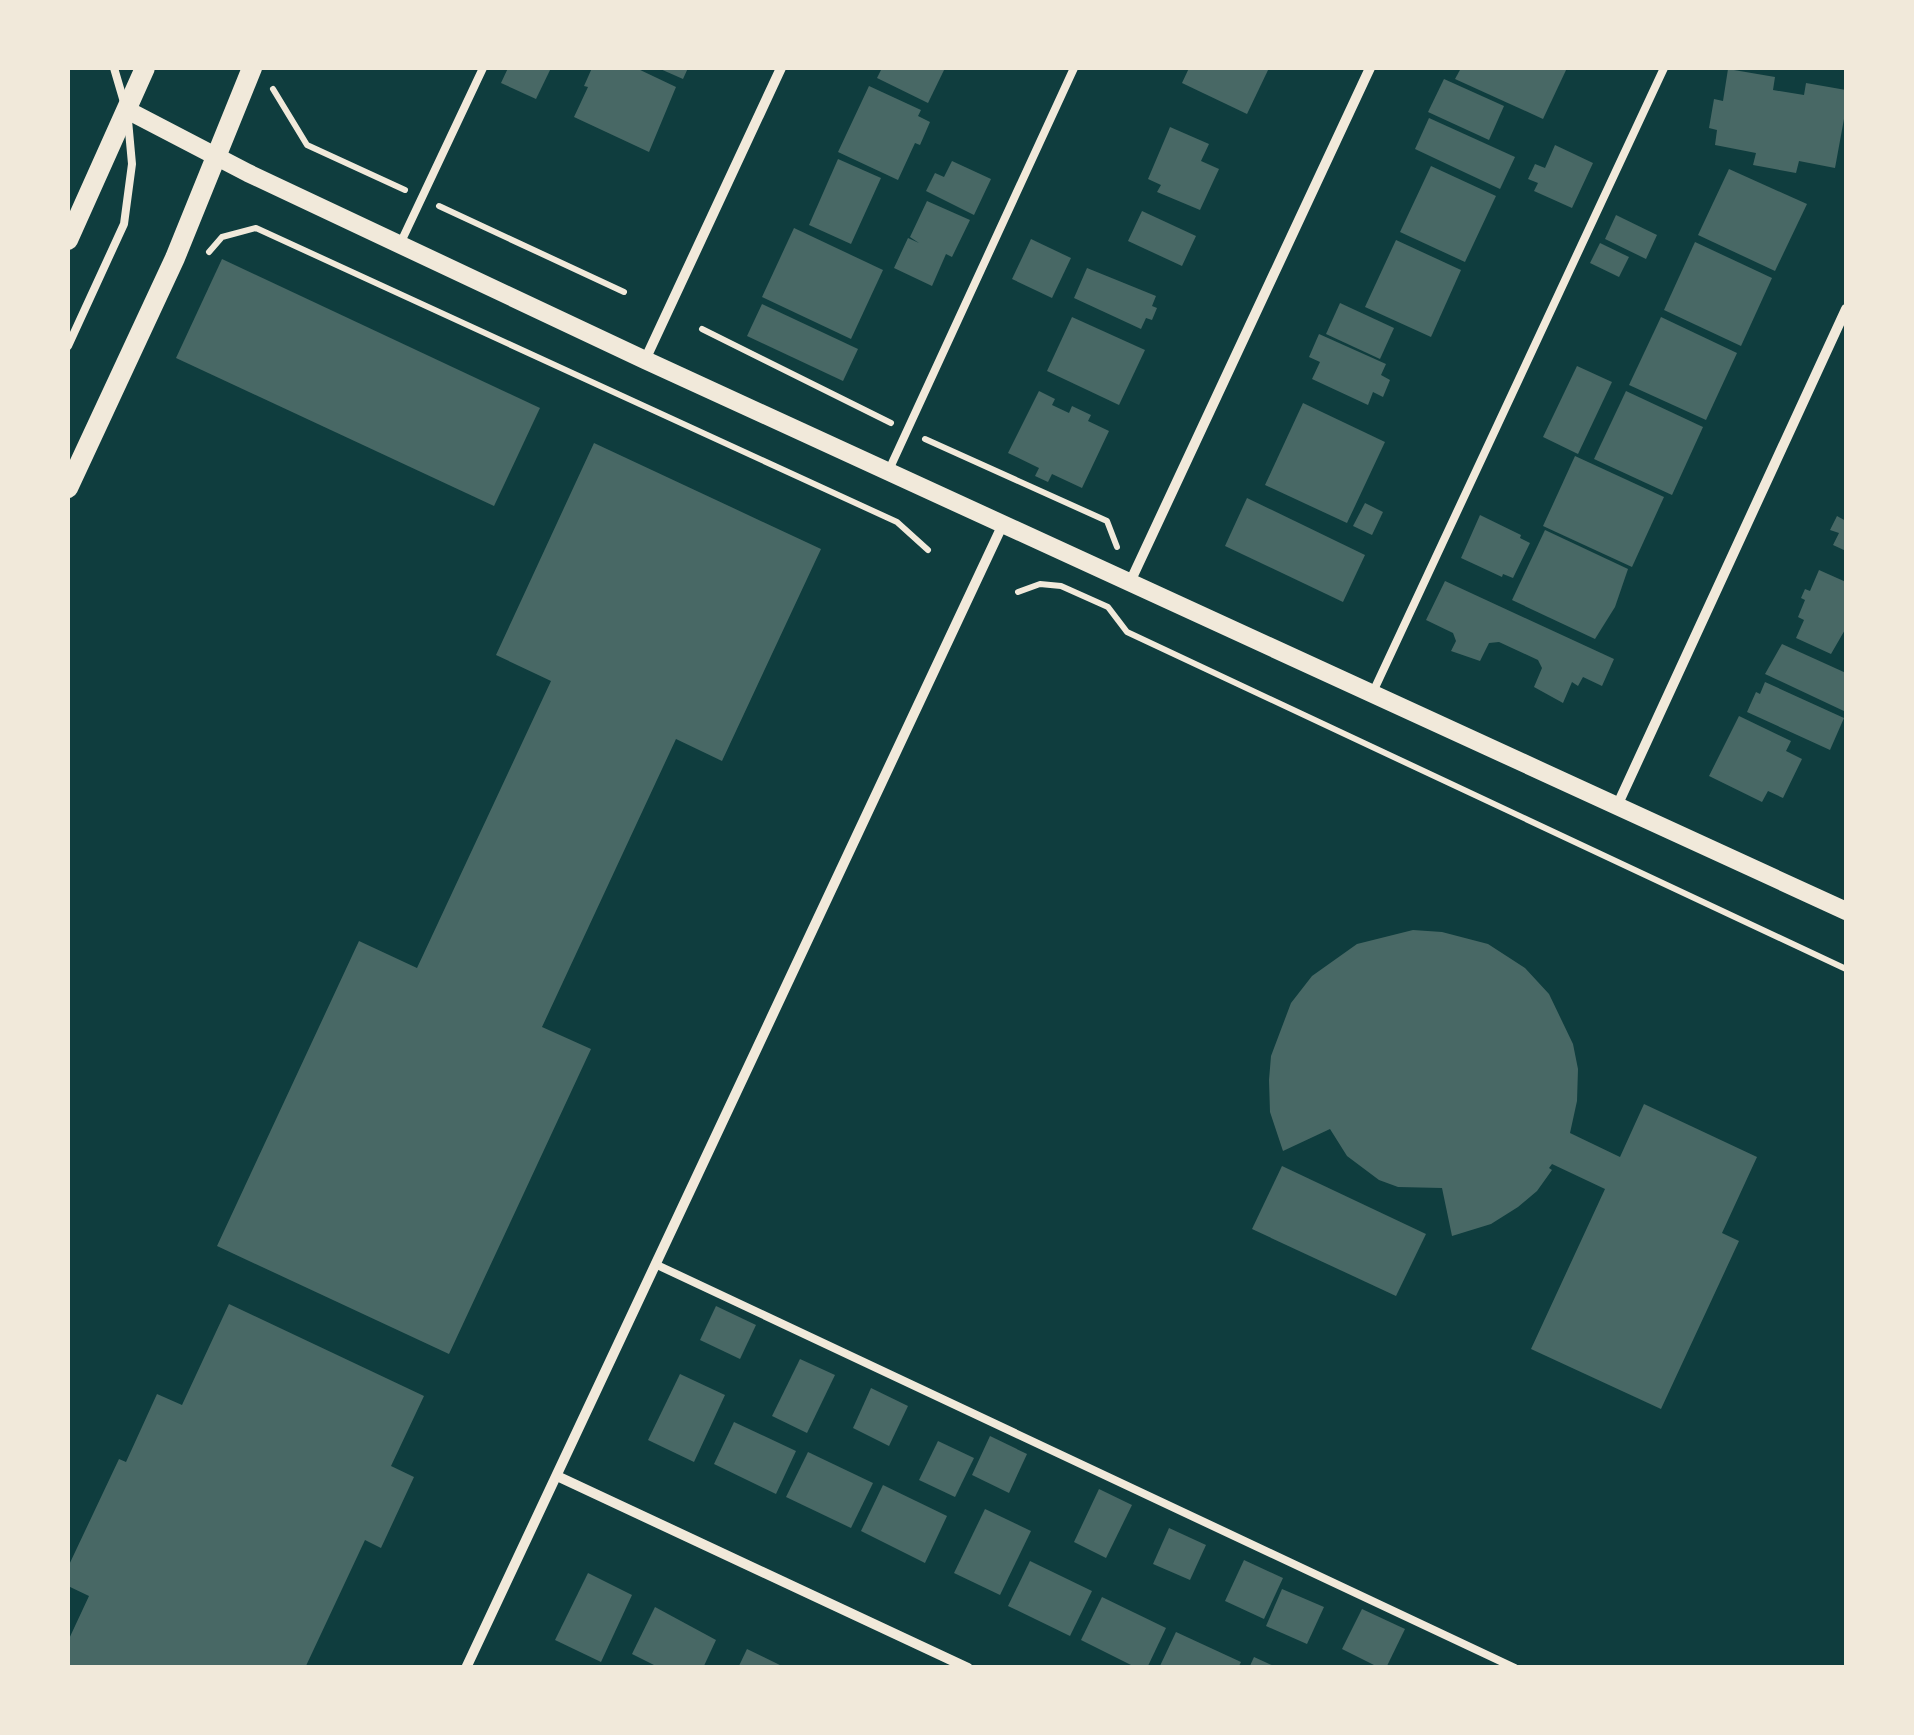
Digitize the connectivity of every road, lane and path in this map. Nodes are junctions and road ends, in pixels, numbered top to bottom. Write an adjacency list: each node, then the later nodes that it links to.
1 (114, 68): 9 (lane)
2 (145, 68): 9 (main road)
3 (252, 68): 10 (main road)
4 (483, 68): 12 (lane)
5 (781, 68): 17 (street)
6 (1074, 68): 18 (lane)
7 (1370, 68): 23 (street)
8 (1664, 68): 25 (lane)
9 (126, 110): 10 (street); 11 (main road); 16 (lane)
10 (215, 156): 12 (street); 20 (main road)
11 (68, 240)
12 (400, 244): 17 (street)
13 (202, 261): 22 (path)
14 (1846, 309): 26 (street)
15 (702, 329): 18 (path)
16 (68, 346)
17 (645, 360): 19 (street)
18 (907, 431): 19 (lane); 23 (path)
19 (888, 472): 21 (street)
20 (68, 488)
21 (1003, 524): 23 (street); 29 (street)
22 (928, 550)
23 (1131, 580): 25 (street)
24 (1018, 592): 28 (path)
25 (1374, 692): 26 (street)
26 (1617, 806): 27 (street)
27 (1846, 911)
28 (1846, 969)
29 (655, 1264): 30 (street); 33 (lane)
30 (557, 1476): 31 (street); 32 (street)
31 (466, 1668)
32 (968, 1668)
33 (1515, 1668)

